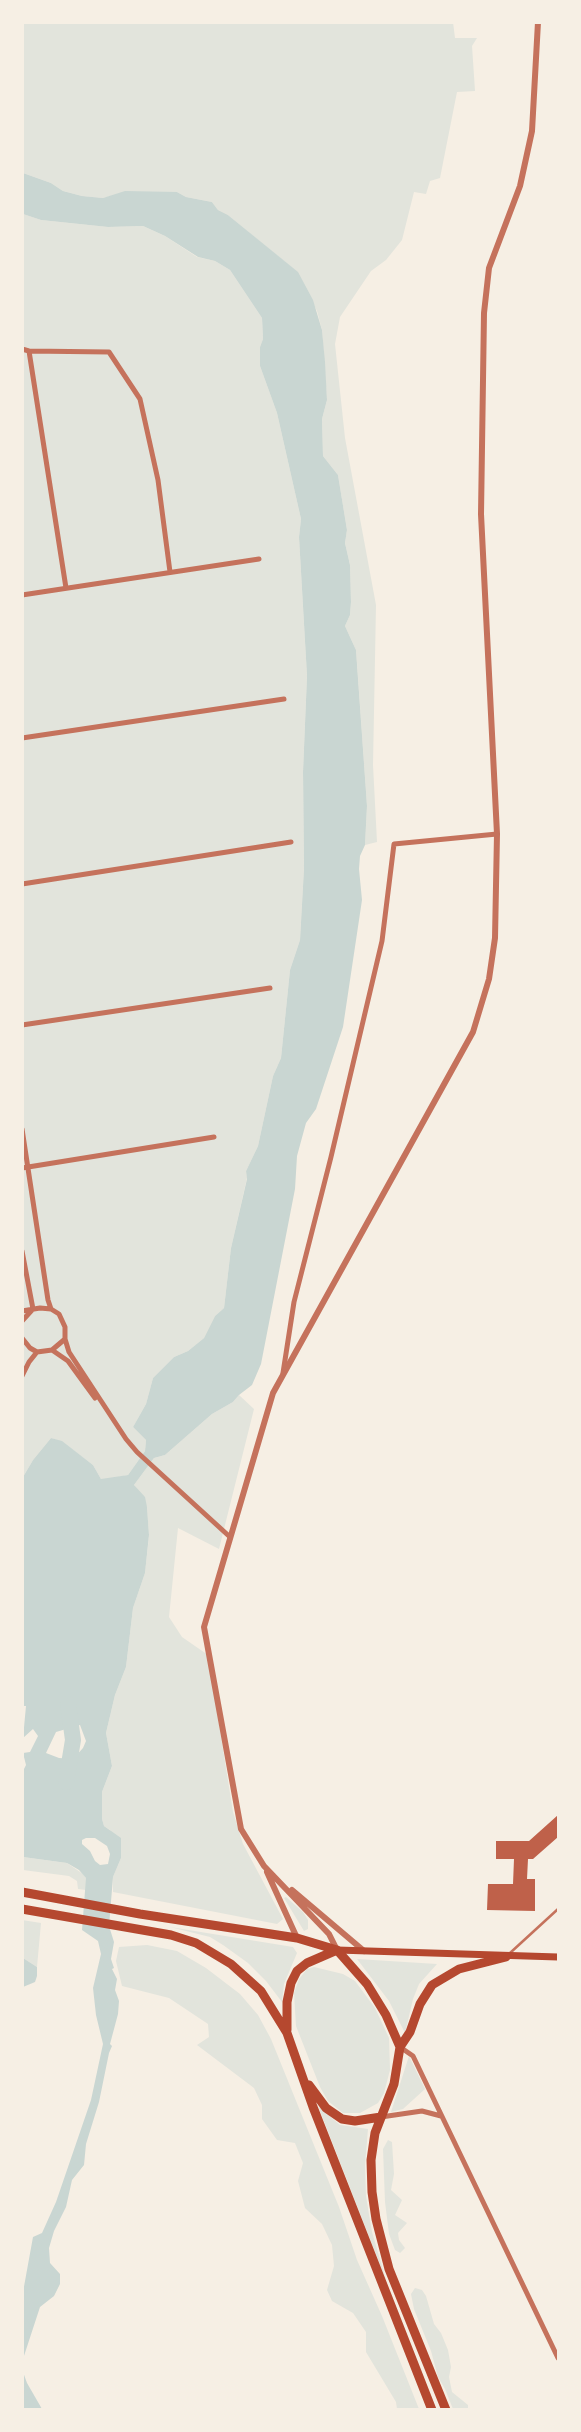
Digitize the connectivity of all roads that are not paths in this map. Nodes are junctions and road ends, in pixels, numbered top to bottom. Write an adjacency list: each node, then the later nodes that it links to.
1 (538, 22): 10 (street)
2 (22, 349): 3 (street)
3 (29, 351): 5 (street); 6 (street)
4 (259, 559): 5 (street)
5 (170, 572): 6 (street)
6 (66, 588): 7 (street)
7 (22, 595)
8 (284, 699): 9 (street)
9 (22, 738)
10 (497, 834): 28 (street); 28 (street)
11 (291, 842): 12 (street)
12 (22, 884)
13 (270, 988): 14 (street)
14 (22, 1025)
15 (22, 1129): 17 (street)
16 (214, 1137): 17 (street)
17 (29, 1167): 18 (street); 20 (street)
18 (22, 1168)
19 (22, 1251): 21 (street)
20 (51, 1309): 21 (street); 25 (street)
21 (32, 1310): 22 (street); 23 (street)
22 (22, 1311)
23 (22, 1321)
24 (22, 1338): 27 (street)
25 (65, 1339): 26 (street); 30 (street)
26 (52, 1350): 27 (street); 30 (street)
27 (37, 1352): 29 (street)
28 (282, 1374): 31 (street)
29 (22, 1376)
30 (126, 1439): 31 (street)
31 (230, 1537): 32 (street)
32 (264, 1866): 36 (street); 37 (street); 38 (street)
33 (22, 1892): 36 (highway)
34 (22, 1909): 41 (highway)
35 (558, 1909): 39 (lane)
36 (298, 1938): 37 (highway)
37 (337, 1950): 38 (main road); 41 (highway); 42 (highway)
38 (364, 1951): 39 (main road)
39 (506, 1957): 40 (main road); 42 (highway)
40 (558, 1957)
41 (287, 2033): 43 (highway)
42 (400, 2047): 44 (street); 45 (highway)
43 (300, 2070): 45 (highway); 47 (highway)
44 (441, 2116): 45 (street); 46 (street)
45 (381, 2117): 48 (highway)
46 (558, 2358)
47 (432, 2410)
48 (446, 2410)

